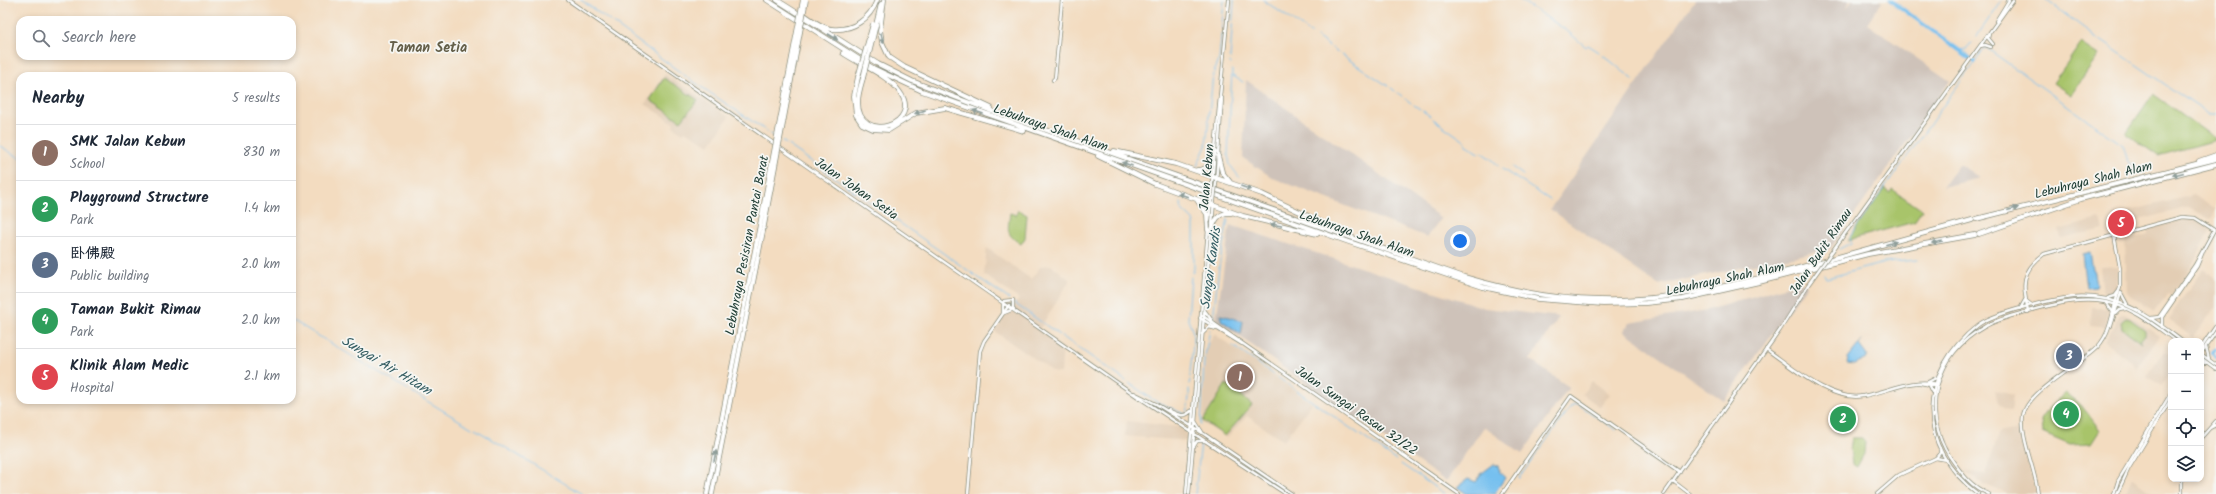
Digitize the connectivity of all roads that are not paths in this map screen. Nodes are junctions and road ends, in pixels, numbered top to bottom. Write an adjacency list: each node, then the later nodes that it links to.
1 (568, 0): 45 (main road, Jalan Johan Setia)
2 (767, 0): 12 (highway, Lebuhraya Shah Alam)
3 (776, 0): 21 (highway, Lebuhraya Shah Alam, one-way to 21)
4 (781, 0): 7 (highway)
5 (803, 0): 35 (highway, Lebuhraya Pesisiran Pantai Barat, bridge)
6 (806, 0): 35 (highway, Lebuhraya Pesisiran Pantai Barat, bridge)
7 (881, 0): 18 (highway, bridge); 21 (highway, one-way to 21)
8 (1062, 0): 19 (main road)
9 (1229, 0): 20 (main road, Jalan Kebun)
10 (2009, 0): 13 (main road, Jalan Bukit Rimau)
11 (2012, 0): 13 (main road, Jalan Bukit Rimau)
12 (785, 12): 18 (highway); 22 (highway, Lebuhraya Shah Alam, one-way to 12)
13 (1996, 22): 14 (main road, Jalan Bukit Rimau)
14 (1992, 28): 15 (main road); 17 (main road, Jalan Bukit Rimau)
15 (1993, 44)
16 (1991, 47): 17 (main road)
17 (1978, 48): 70 (main road, Jalan Bukit Rimau, bridge)
18 (861, 77): 22 (highway, one-way to 18)
19 (1053, 80)
20 (1222, 90): 24 (main road, Jalan Kebun); 24 (main road, Jalan Kebun)
21 (1032, 125): 23 (highway, Lebuhraya Shah Alam)
22 (1065, 143): 32 (highway, one-way to 22); 39 (highway, Lebuhraya Shah Alam, one-way to 22)
23 (1086, 144): 29 (highway); 38 (highway, Lebuhraya Shah Alam)
24 (1217, 154): 29 (highway); 30 (main road, Jalan Kebun); 30 (main road, Jalan Kebun); 31 (highway)
25 (2216, 155): 28 (highway)
26 (2216, 159): 28 (highway, Lebuhraya Shah Alam)
27 (2216, 165): 39 (highway, Lebuhraya Shah Alam, one-way to 39)
28 (2181, 167): 38 (highway, Lebuhraya Shah Alam, one-way to 28)
29 (1192, 169): 30 (highway)
30 (1214, 180): 31 (highway); 33 (main road, Jalan Kebun, bridge)
31 (1232, 183): 38 (highway, one-way to 38)
32 (1194, 199): 33 (highway); 36 (highway)
33 (1212, 202): 34 (highway); 36 (main road, Jalan Kebun)
34 (1235, 213): 36 (highway); 39 (highway, one-way to 34)
35 (761, 231): 109 (highway, Lebuhraya Pesisiran Pantai Barat, one-way to 35); 110 (highway, Lebuhraya Pesisiran Pantai Barat)
36 (1210, 232): 52 (main road, Jalan Kebun); 57 (main road, Jalan Kebun)
37 (2114, 235): 40 (main road); 43 (main road); 44 (main road)
38 (1356, 238)
39 (1349, 242)
40 (2204, 248): 41 (main road); 42 (main road)
41 (2186, 283): 42 (main road); 61 (main road)
42 (2181, 286): 58 (main road)
43 (2119, 292): 46 (main road); 47 (main road); 50 (main road)
44 (2026, 300): 49 (main road); 53 (main road); 54 (main road)
45 (1002, 301): 48 (main road, Jalan Johan Setia); 51 (main road); 55 (main road)
46 (2106, 301): 47 (main road); 49 (main road); 54 (main road); 56 (main road)
47 (2117, 304): 50 (main road); 56 (main road)
48 (1009, 305): 51 (main road, Jalan Johan Setia); 55 (main road)
49 (2035, 306): 54 (main road)
50 (2128, 307): 56 (main road); 58 (main road); 66 (main road)
51 (1014, 309): 55 (main road); 82 (main road, Jalan Johan Setia)
52 (1204, 309): 57 (main road, Jalan Kebun); 59 (main road)
53 (2018, 310): 54 (main road); 78 (main road)
54 (2028, 310): 80 (main road)
55 (1003, 313): 111 (main road)
56 (2114, 313): 122 (main road)
57 (1202, 317): 59 (main road, Jalan Sungai Rasau 32/22); 62 (main road, Jalan Sungai Rasau 32/22); 64 (main road, Jalan Kebun); 86 (main road, Jalan Kebun)
58 (2150, 318): 61 (main road)
59 (1213, 322): 67 (main road, Jalan Sungai Rasau 32/22)
60 (2216, 326): 68 (main road)
61 (2162, 327): 65 (main road)
62 (1217, 329): 64 (main road); 67 (main road, Jalan Sungai Rasau 32/22)
63 (2216, 332): 69 (main road)
64 (1202, 336): 87 (main road, Jalan Kebun)
65 (2177, 338)
66 (2177, 338)
67 (1243, 344): 115 (main road, Jalan Sungai Rasau 32/22)
68 (2204, 344)
69 (2204, 345)
70 (1766, 349): 79 (main road); 105 (main road, Jalan Bukit Rimau)
71 (2204, 349): 75 (main road)
72 (2204, 357): 75 (main road)
73 (2204, 359): 75 (main road)
74 (2204, 362): 75 (main road)
75 (2210, 362): 76 (main road); 77 (main road)
76 (2216, 365)
77 (2216, 369)
78 (1937, 377): 79 (main road); 80 (main road)
79 (1928, 383): 80 (main road); 81 (main road)
80 (1936, 385): 81 (main road); 88 (main road)
81 (1932, 392): 88 (main road)
82 (1134, 393): 85 (main road, Jalan Johan Setia); 94 (main road, Jalan Johan Setia)
83 (2168, 398): 123 (main road)
84 (2168, 404): 124 (main road)
85 (1158, 406): 86 (main road); 91 (main road, Jalan Johan Setia)
86 (1191, 411): 91 (main road, Jalan Kebun)
87 (1195, 418): 92 (main road, Jalan Kebun); 96 (main road)
88 (1934, 420): 100 (main road); 101 (main road)
89 (2216, 421): 93 (main road)
90 (2216, 425): 93 (main road)
91 (1190, 426): 92 (main road, Jalan Johan Setia); 94 (main road, Jalan Kebun)
92 (1194, 428): 95 (main road, Jalan Kebun); 96 (main road, Jalan Johan Setia)
93 (2210, 429): 97 (main road)
94 (1190, 430): 95 (main road, Jalan Johan Setia); 112 (main road, Jalan Kebun)
95 (1194, 432): 98 (main road, Jalan Johan Setia); 99 (main road, Jalan Kebun)
96 (1204, 434): 108 (main road, Jalan Johan Setia)
97 (2204, 435)
98 (1206, 441): 99 (main road); 108 (main road, Jalan Johan Setia)
99 (1193, 448): 113 (main road, Jalan Kebun)
100 (1940, 448): 102 (main road); 103 (main road)
101 (1946, 450): 102 (main road); 121 (main road)
102 (1944, 454): 103 (main road); 104 (main road)
103 (1936, 458): 104 (main road); 119 (main road)
104 (1948, 462): 120 (main road)
105 (1680, 472): 106 (main road, Jalan Bukit Rimau); 116 (main road)
106 (1673, 481): 117 (main road, Jalan Bukit Rimau); 118 (main road)
107 (2182, 482): 125 (main road)
108 (1285, 492): 114 (main road)
109 (707, 494)
110 (712, 494)
111 (968, 494)
112 (1186, 494)
113 (1190, 494)
114 (1292, 494)
115 (1459, 494)
116 (1502, 494)
117 (1664, 494)
118 (1690, 494)
119 (1877, 494)
120 (1978, 494)
121 (1989, 494)
122 (2038, 494)
123 (2114, 494)
124 (2117, 494)
125 (2182, 494)

